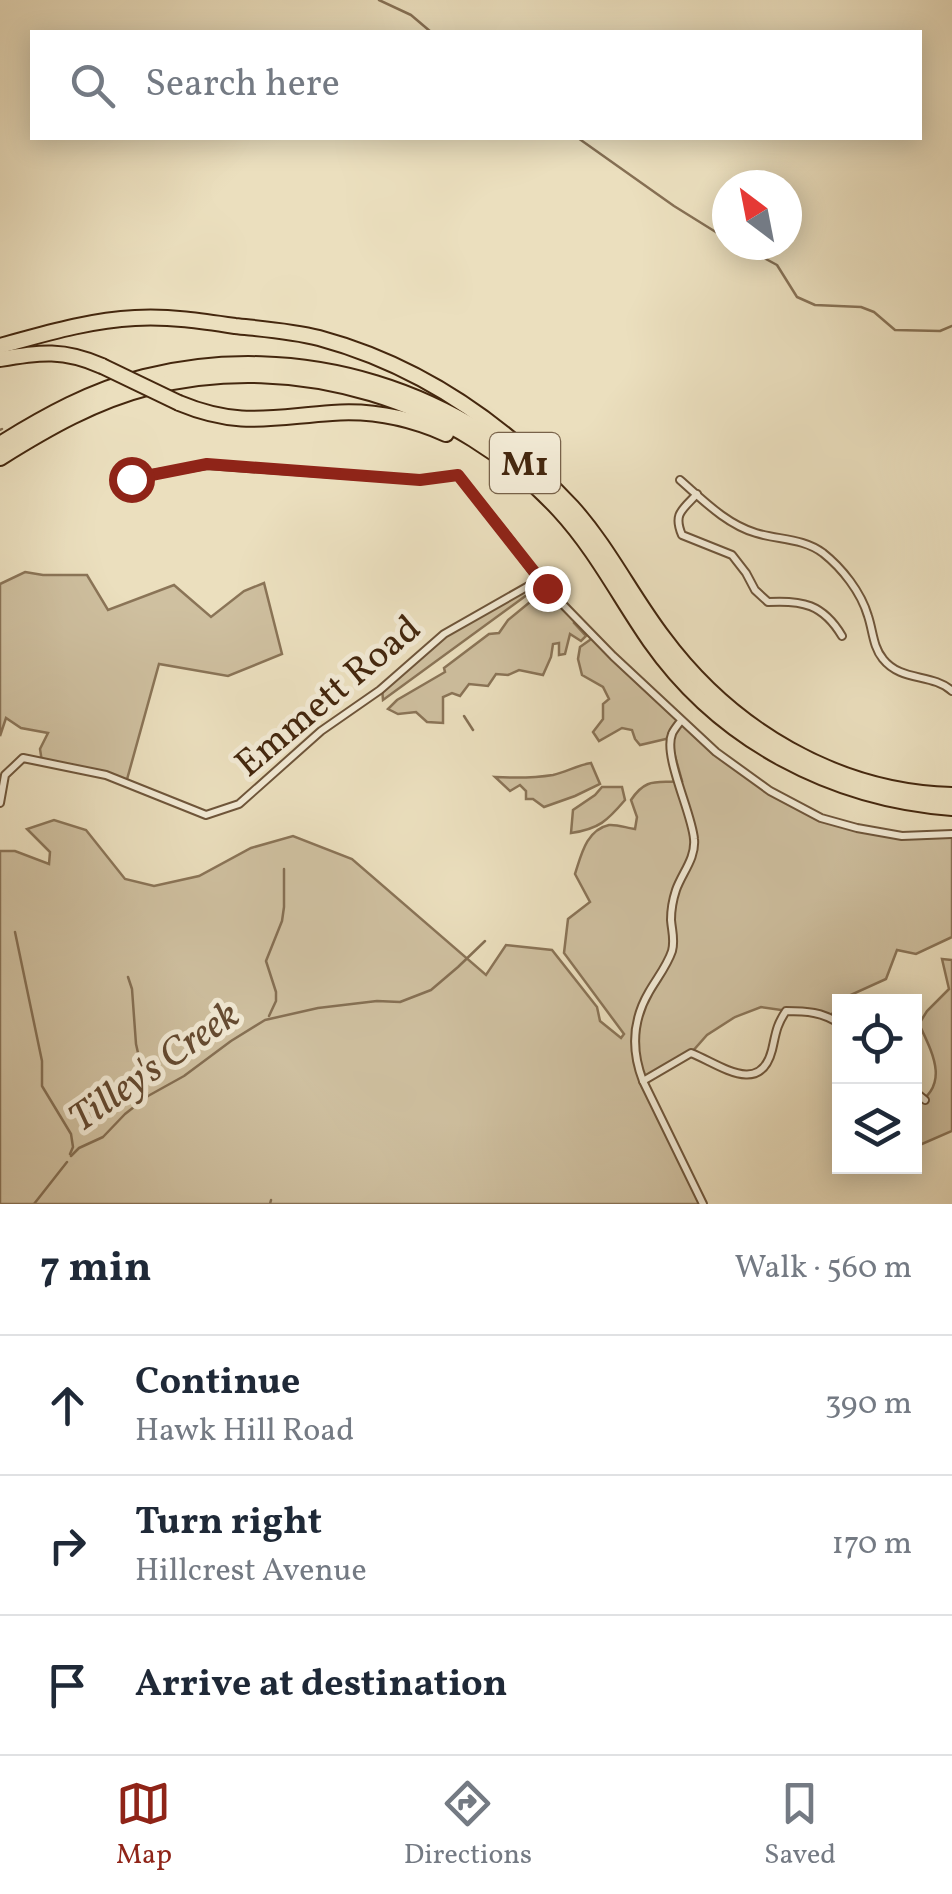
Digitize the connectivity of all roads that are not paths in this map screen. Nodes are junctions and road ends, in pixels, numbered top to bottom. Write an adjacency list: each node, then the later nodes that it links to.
1 (0, 346): 10 (highway)
2 (0, 360): 7 (highway, M1, bridge)
3 (0, 444): 10 (highway, M1)
4 (0, 458): 7 (highway, M1)
5 (122, 479): 9 (street)
6 (680, 480): 8 (street)
7 (540, 490): 16 (highway, M1)
8 (697, 494): 11 (street); 12 (street)
9 (539, 580): 13 (street); 15 (street, Emmett Road)
10 (660, 633): 14 (highway, M1)
11 (842, 636)
12 (952, 691)
13 (681, 721): 17 (street); 19 (street)
14 (952, 795)
15 (0, 803)
16 (952, 808)
17 (952, 834)
18 (832, 1018): 19 (street)
19 (644, 1081): 22 (street)
20 (922, 1098): 21 (street)
21 (925, 1100)
22 (703, 1204)

